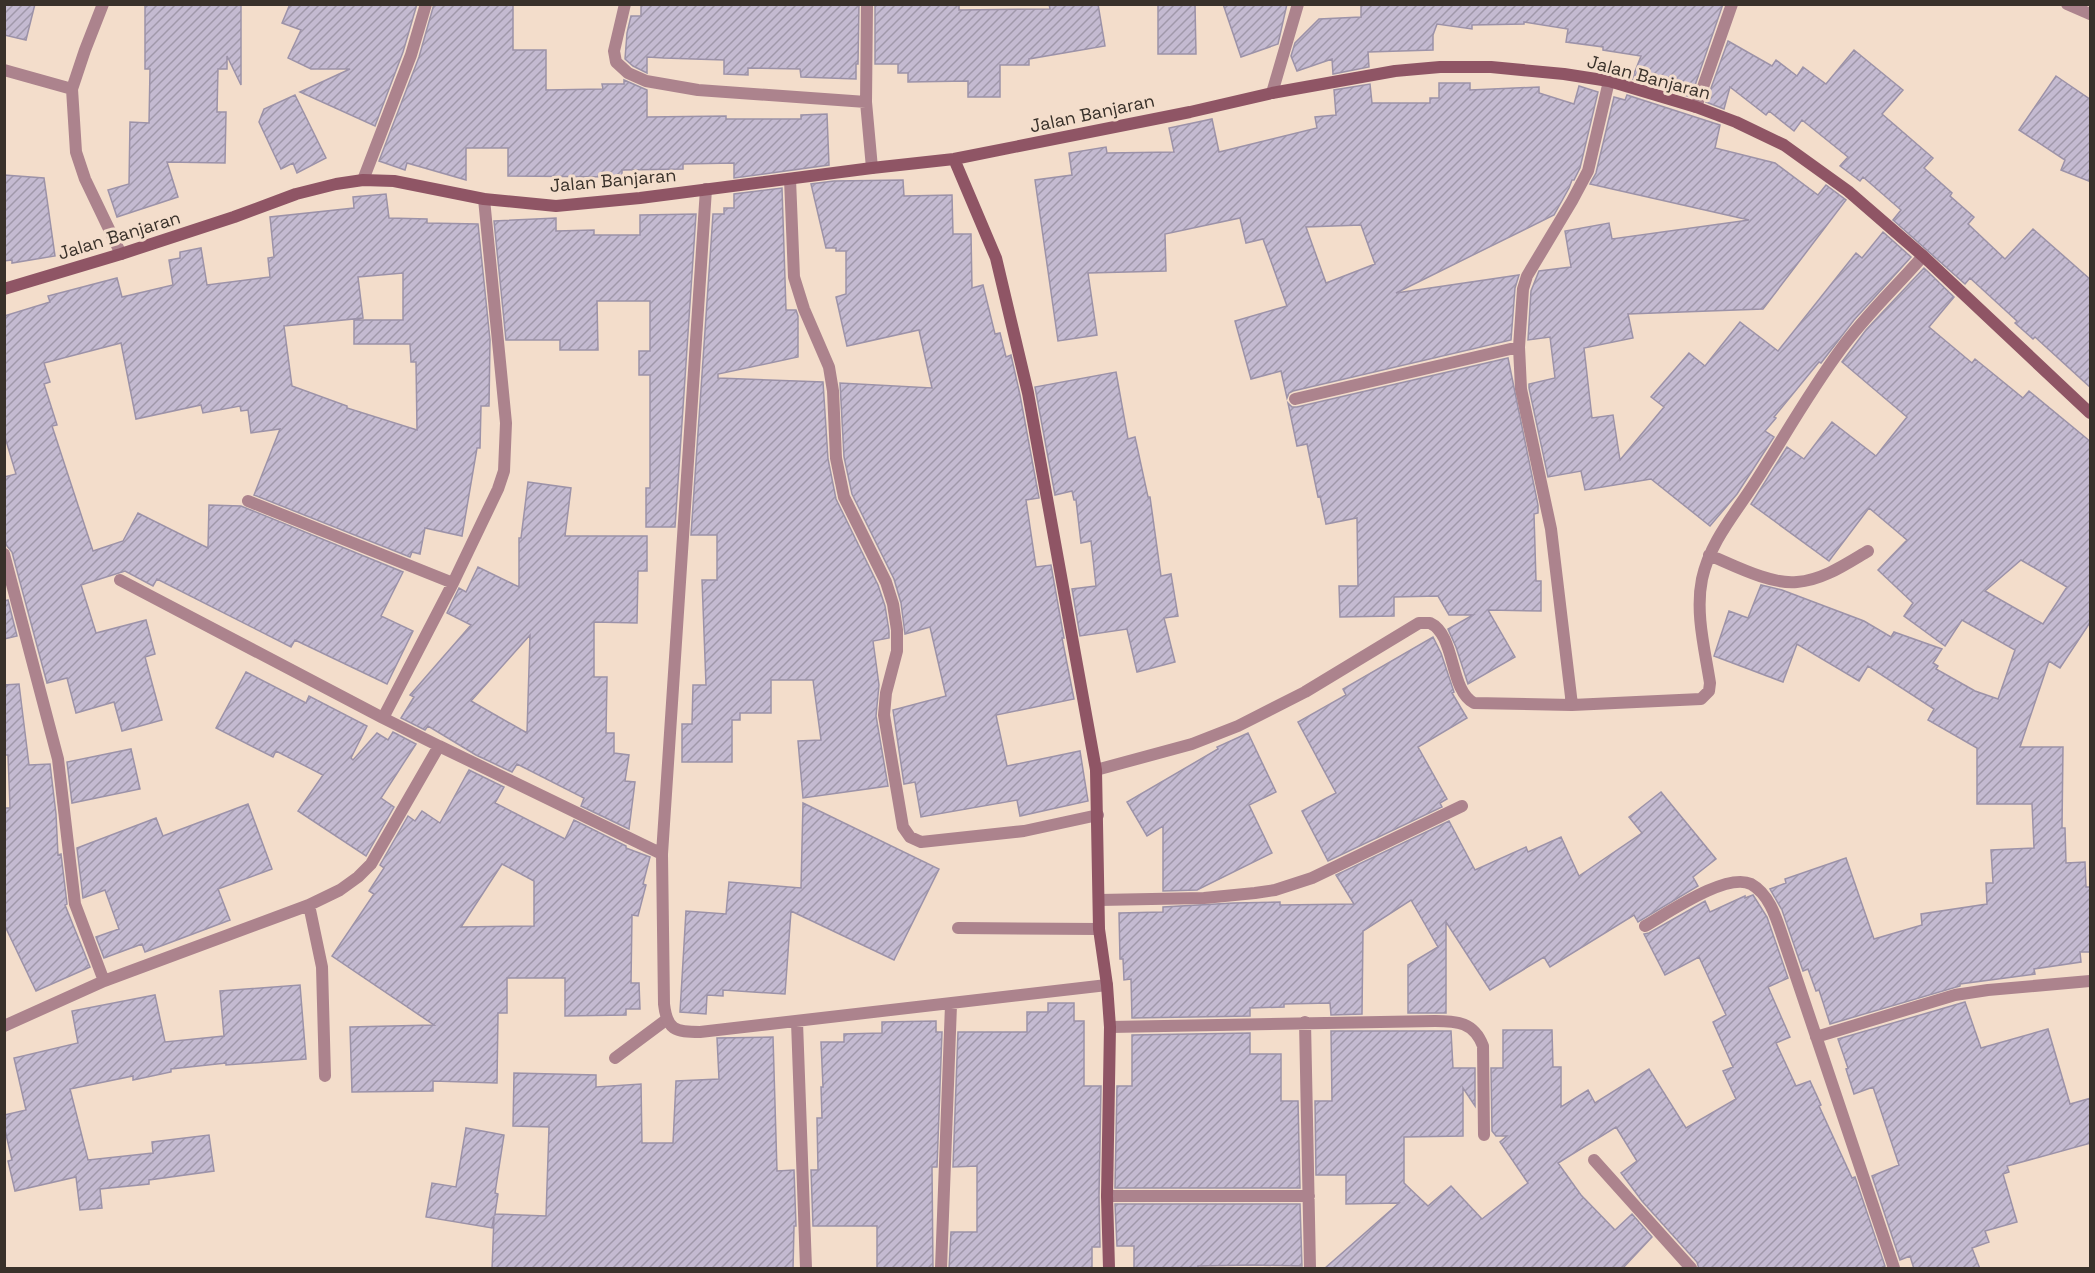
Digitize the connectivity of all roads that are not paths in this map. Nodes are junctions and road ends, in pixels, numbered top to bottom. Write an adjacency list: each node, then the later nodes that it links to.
1 (103, 4): 11 (street)
2 (426, 4): 18 (street)
3 (625, 4): 13 (street)
4 (867, 4): 13 (street)
5 (1298, 4): 12 (street)
6 (1732, 4): 14 (street)
7 (2067, 4): 8 (street)
8 (2091, 14)
9 (4, 70): 11 (street)
10 (1609, 81): 12 (street, Jalan Banjaran); 14 (street, Jalan Banjaran); 24 (street)
11 (72, 89): 21 (street)
12 (1272, 93): 15 (street, Jalan Banjaran)
13 (866, 102): 16 (street)
14 (1696, 106): 22 (street, Jalan Banjaran)
15 (954, 159): 16 (street, Jalan Banjaran); 36 (street)
16 (872, 168): 17 (street, Jalan Banjaran)
17 (790, 178): 19 (street, Jalan Banjaran); 38 (street)
18 (363, 180): 20 (street, Jalan Banjaran); 21 (street, Jalan Banjaran)
19 (706, 189): 20 (street, Jalan Banjaran); 39 (street)
20 (484, 199): 32 (street)
21 (121, 254): 23 (street, Jalan Banjaran)
22 (1923, 256): 26 (street, Jalan Banjaran); 30 (street)
23 (4, 289)
24 (1519, 347): 25 (street); 33 (street)
25 (1295, 399)
26 (2091, 413)
27 (248, 501): 32 (street)
28 (1868, 551): 30 (street)
29 (4, 554): 45 (street)
30 (1709, 555): 33 (street)
31 (120, 580): 34 (street)
32 (453, 583): 34 (street)
33 (1572, 705): 36 (street)
34 (383, 718): 35 (street)
35 (439, 746): 39 (street); 41 (street)
36 (1096, 770): 38 (street)
37 (1462, 806): 40 (street)
38 (1098, 815): 40 (street)
39 (662, 854): 49 (street)
40 (1099, 900): 44 (street)
41 (309, 905): 45 (street); 56 (street)
42 (1645, 926): 54 (street)
43 (958, 928): 44 (street)
44 (1099, 928): 47 (street)
45 (104, 981): 52 (street)
46 (2091, 981): 54 (street)
47 (1107, 985): 48 (street); 53 (street)
48 (951, 1005): 50 (street); 62 (street)
49 (666, 1020): 50 (street); 55 (street)
50 (797, 1022): 61 (street)
51 (1305, 1022): 53 (street); 57 (street); 60 (street)
52 (4, 1026)
53 (1110, 1027): 59 (street)
54 (1816, 1036): 66 (street)
55 (615, 1058)
56 (326, 1076)
57 (1484, 1135)
58 (1594, 1160): 65 (street)
59 (1107, 1196): 60 (street); 63 (street)
60 (1309, 1196): 64 (street)
61 (806, 1269)
62 (941, 1269)
63 (1109, 1269)
64 (1310, 1269)
65 (1691, 1269)
66 (1894, 1269)

